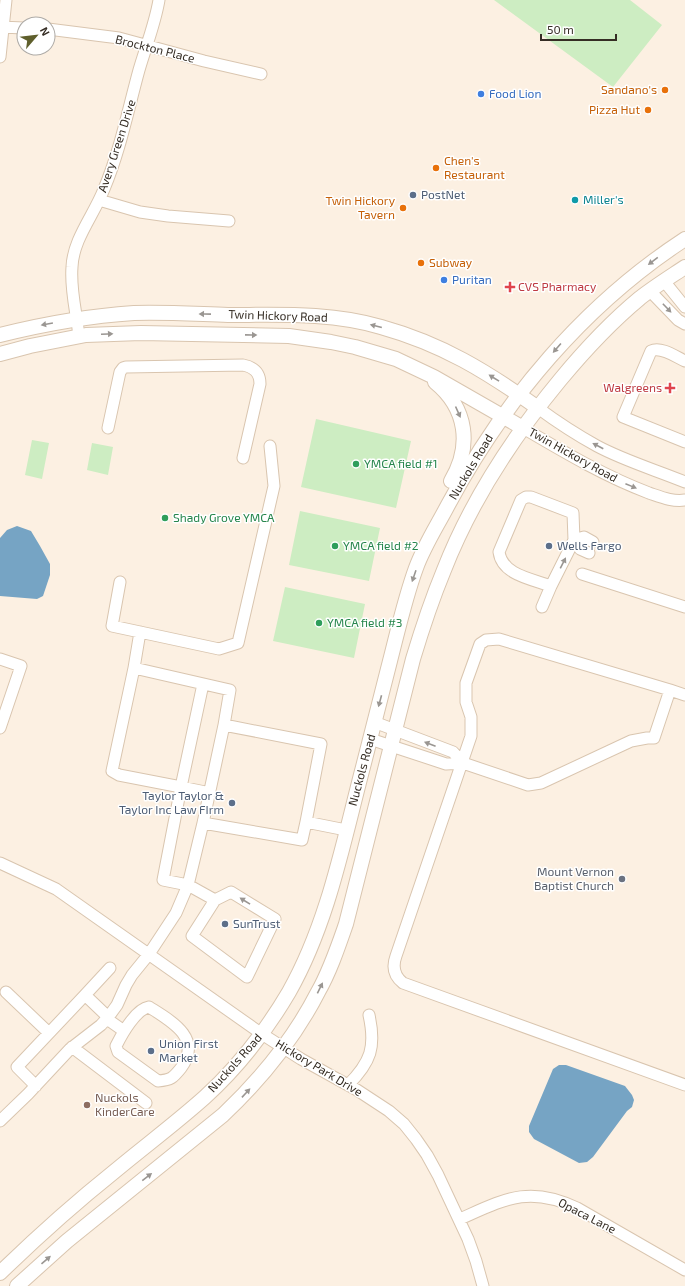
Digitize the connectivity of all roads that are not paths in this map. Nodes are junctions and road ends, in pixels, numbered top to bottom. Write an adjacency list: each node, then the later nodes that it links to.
1 (6, 0): 3 (street)
2 (159, 0): 6 (street, Avery Green Drive)
3 (2, 27): 4 (street); 7 (street)
4 (16, 28)
5 (56, 30): 6 (street, Brockton Place)
6 (147, 45): 8 (street, Brockton Place); 9 (street, Avery Green Drive)
7 (0, 57)
8 (261, 74)
9 (99, 200): 10 (street); 16 (street, Avery Green Drive)
10 (229, 221)
11 (685, 239): 23 (main road, Nuckols Road, one-way to 23)
12 (685, 267): 13 (main road, Nuckols Road)
13 (664, 281): 14 (main road, Nuckols Road); 15 (street)
14 (650, 291): 17 (street, one-way to 17); 24 (main road, Nuckols Road)
15 (685, 307)
16 (77, 318): 18 (main road, Twin Hickory Road, one-way to 18); 19 (street, Avery Green Drive); 23 (main road, Twin Hickory Road, one-way to 16)
17 (685, 324)
18 (0, 334)
19 (79, 337): 20 (main road, Twin Hickory Road); 22 (main road, Twin Hickory Road, one-way to 22)
20 (0, 354)
21 (683, 357): 28 (street)
22 (412, 365): 25 (main road, Twin Hickory Road); 35 (main road, one-way to 35)
23 (518, 394): 24 (main road, Twin Hickory Road); 25 (main road, Nuckols Road)
24 (538, 408): 27 (main road, Nuckols Road); 31 (street, Twin Hickory Road, one-way to 24)
25 (504, 416): 27 (main road, Twin Hickory Road); 35 (main road, Nuckols Road)
26 (108, 428): 30 (street)
27 (523, 428): 32 (street, Twin Hickory Road, one-way to 32); 51 (main road, Nuckols Road)
28 (685, 442)
29 (270, 446): 42 (street)
30 (243, 458)
31 (685, 482)
32 (685, 500)
33 (574, 540): 34 (street); 36 (street); 39 (street, one-way to 33); 39 (street)
34 (594, 542)
35 (422, 553): 48 (main road, Nuckols Road, one-way to 48)
36 (590, 553)
37 (582, 574): 41 (street)
38 (120, 582): 42 (street)
39 (551, 586): 40 (street)
40 (542, 607)
41 (685, 607)
42 (140, 632): 44 (street)
43 (0, 659): 50 (street)
44 (134, 668): 45 (street); 55 (street)
45 (203, 684): 49 (street); 55 (street)
46 (670, 690): 47 (street); 54 (street); 54 (street)
47 (685, 695)
48 (374, 722): 51 (street); 52 (main road, Nuckols Road)
49 (224, 725): 56 (street); 57 (street)
50 (0, 728)
51 (395, 730): 53 (main road, Nuckols Road); 54 (street, one-way to 51)
52 (370, 739): 53 (street); 59 (main road, Nuckols Road)
53 (390, 745): 54 (street); 73 (main road, Nuckols Road, one-way to 53)
54 (463, 763): 75 (street)
55 (181, 787): 56 (street); 61 (street)
56 (210, 793): 58 (street)
57 (306, 822): 58 (street); 59 (street)
58 (203, 823): 61 (street)
59 (346, 830): 71 (main road, Nuckols Road)
60 (0, 863): 63 (street, Hickory Park Drive)
61 (188, 886): 62 (street); 63 (street)
62 (214, 900): 62 (street, one-way to 62)
63 (149, 954): 68 (street); 71 (street, Hickory Park Drive)
64 (110, 968): 66 (street)
65 (6, 992): 70 (street)
66 (84, 995): 68 (street); 70 (street)
67 (369, 1015): 74 (street)
68 (108, 1018): 69 (street); 72 (street)
69 (124, 1031): 69 (street)
70 (49, 1032): 76 (street)
71 (262, 1034): 73 (street, Hickory Park Drive); 81 (main road, Nuckols Road)
72 (72, 1047): 76 (street); 77 (street)
73 (283, 1048): 74 (street, Hickory Park Drive); 82 (main road, Nuckols Road, one-way to 73)
74 (348, 1085): 79 (street, Hickory Park Drive)
75 (685, 1085)
76 (36, 1086): 78 (street)
77 (146, 1103)
78 (0, 1121)
79 (460, 1219): 80 (street, Opaca Lane); 83 (street, Hickory Park Drive)
80 (685, 1270)
81 (0, 1273)
82 (17, 1286)
83 (483, 1286)

